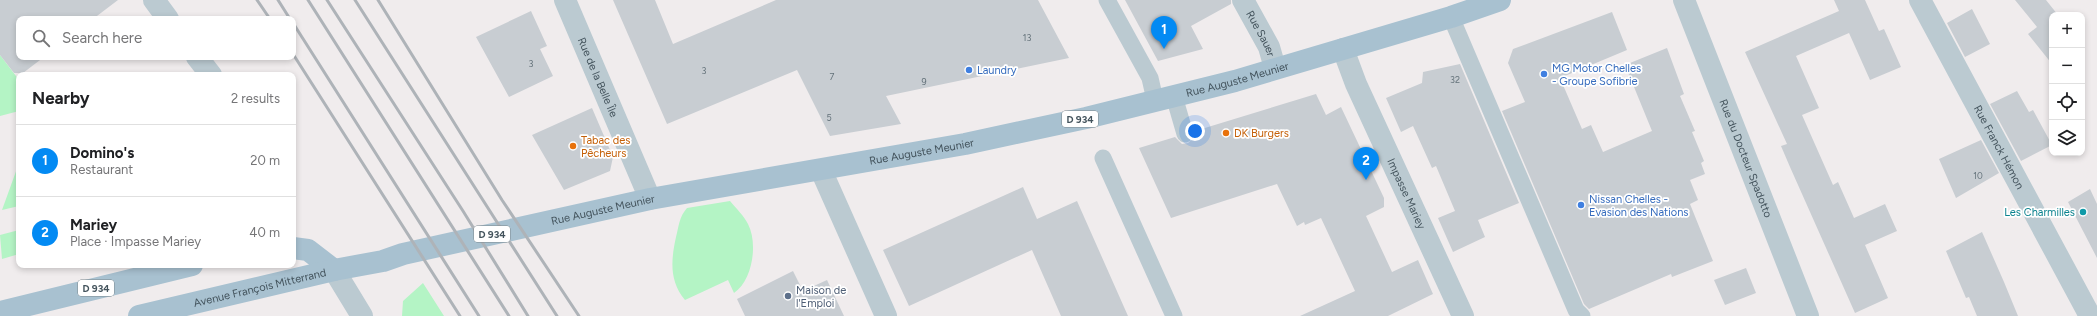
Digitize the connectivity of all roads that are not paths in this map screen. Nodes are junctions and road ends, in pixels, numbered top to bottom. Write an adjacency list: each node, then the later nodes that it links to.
1 (154, 0): 8 (street)
2 (565, 0): 18 (street, Rue de la Belle Île)
3 (1107, 0): 14 (lane)
4 (1243, 0): 12 (street, Rue Sauer)
5 (1500, 0): 9 (main road, Rue Auguste Meunier / D 934)
6 (1684, 0): 29 (street, Rue du Docteur Spadotto)
7 (1920, 0): 30 (street, Rue Franck Hémon)
8 (166, 16)
9 (1451, 18): 10 (main road, Rue Auguste Meunier / D 934); 28 (lane)
10 (1343, 49): 12 (main road, Rue Auguste Meunier / D 934); 27 (street, Impasse Mariey)
11 (199, 60): 13 (street)
12 (1275, 68): 14 (main road, Rue Auguste Meunier / D 934)
13 (209, 72)
14 (1165, 98): 15 (lane); 17 (main road, Rue Auguste Meunier / D 934)
15 (1185, 134)
16 (1103, 158): 26 (lane)
17 (821, 170): 18 (main road, Rue Auguste Meunier / D 934); 25 (street)
18 (650, 199): 21 (main road, Rue Auguste Meunier / D 934)
19 (296, 248): 21 (main road, Avenue François Mitterrand)
20 (180, 268): 22 (main road, D 934)
21 (334, 270): 23 (main road, Avenue François Mitterrand / D 934); 24 (street)
22 (0, 312)
23 (139, 316)
24 (362, 316)
25 (886, 316)
26 (1174, 316)
27 (1463, 316)
28 (1582, 316)
29 (1808, 316)
30 (2090, 316)

